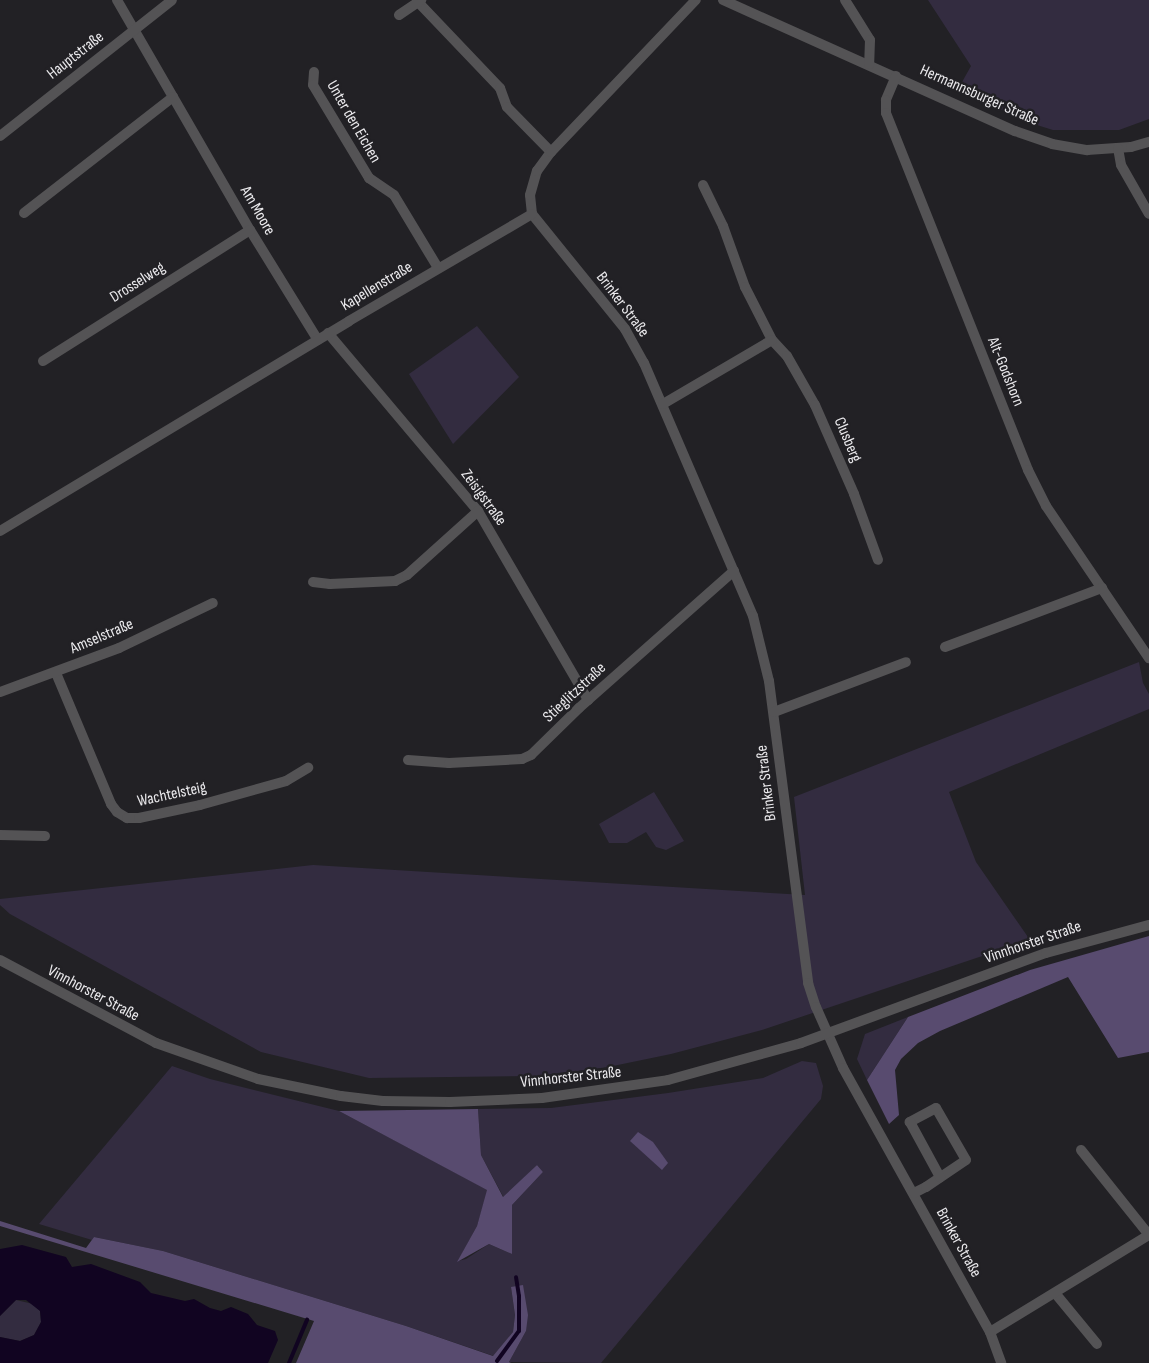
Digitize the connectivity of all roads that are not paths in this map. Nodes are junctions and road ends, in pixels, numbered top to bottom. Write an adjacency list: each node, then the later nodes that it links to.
1 (117, 0): 8 (street, Am Moore)
2 (172, 0): 8 (street, Hauptstraße)
3 (696, 0): 16 (street)
4 (723, 0): 9 (street)
5 (845, 0): 9 (street)
6 (419, 1): 7 (street); 16 (street)
7 (399, 15)
8 (135, 29): 12 (street, Am Moore); 13 (street, Hauptstraße)
9 (869, 64): 11 (street, Hermannsburger Straße)
10 (314, 72): 22 (street, Unter den Eichen)
11 (896, 76): 15 (street, Hermannsburger Straße); 33 (street, Alt-Godshorn)
12 (173, 97): 18 (street); 21 (street, Am Moore)
13 (0, 136)
14 (1149, 142): 15 (street, Hermannsburger Straße)
15 (1118, 148): 20 (street)
16 (551, 152): 19 (street)
17 (703, 185): 25 (street, Clusberg)
18 (24, 213)
19 (532, 214): 22 (street, Kapellenstraße); 27 (street, Brinker Straße)
20 (1149, 214)
21 (250, 230): 24 (street, Am Moore); 26 (street, Drosselweg)
22 (438, 268): 23 (street, Kapellenstraße)
23 (328, 333): 24 (street, Kapellenstraße); 28 (street, Zeisigstraße)
24 (318, 339): 29 (street, Kapellenstraße)
25 (772, 340): 27 (street); 30 (street, Clusberg)
26 (43, 361)
27 (663, 404): 31 (street, Brinker Straße)
28 (478, 511): 32 (street); 40 (street, Zeisigstraße)
29 (0, 531)
30 (878, 560)
31 (734, 571): 40 (street, Stieglitzstraße); 41 (street, Brinker Straße)
32 (313, 582)
33 (1102, 588): 35 (street); 36 (street, Alt-Godshorn)
34 (213, 603): 38 (street, Amselstraße)
35 (945, 647)
36 (1149, 658)
37 (906, 662): 41 (street)
38 (56, 673): 39 (street, Amselstraße); 43 (street, Wachtelsteig)
39 (0, 692)
40 (588, 700): 42 (street, Stieglitzstraße)
41 (774, 712): 48 (street, Brinker Straße)
42 (408, 760)
43 (308, 768)
44 (0, 835): 45 (street)
45 (45, 836)
46 (1149, 925): 48 (street, Vinnhorster Straße)
47 (0, 960): 48 (street, Vinnhorster Straße)
48 (826, 1034): 51 (street, Brinker Straße)
49 (1081, 1150): 52 (street)
50 (940, 1177): 50 (street); 51 (street)
51 (914, 1193): 54 (street, Brinker Straße)
52 (1149, 1235): 53 (street)
53 (1055, 1293): 54 (street); 55 (street)
54 (990, 1332): 56 (street, Brinker Straße)
55 (1097, 1344)
56 (1001, 1363)

